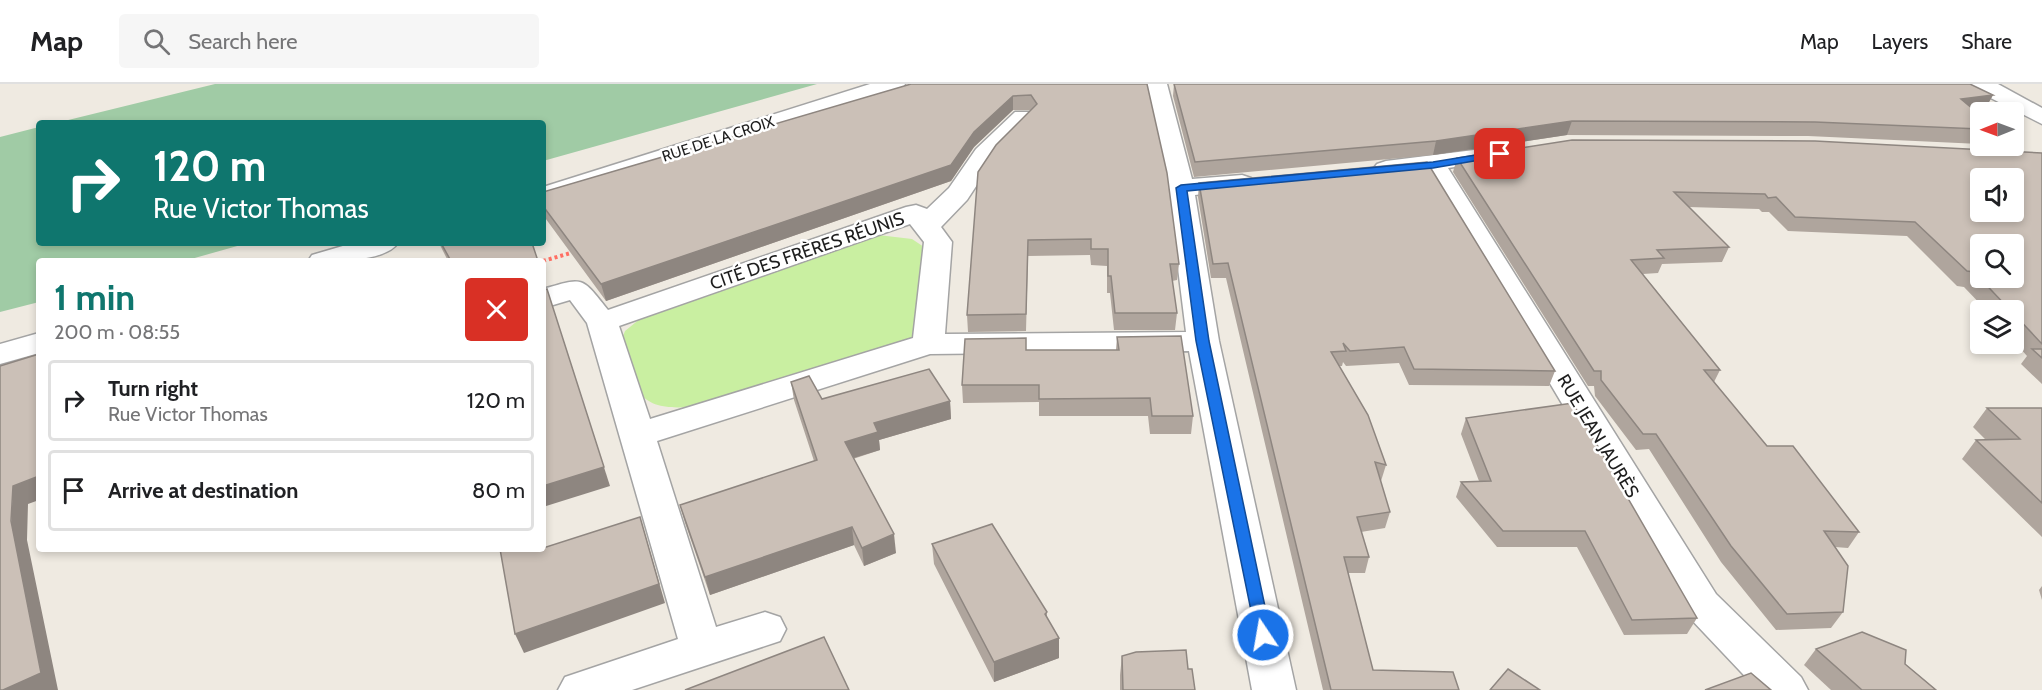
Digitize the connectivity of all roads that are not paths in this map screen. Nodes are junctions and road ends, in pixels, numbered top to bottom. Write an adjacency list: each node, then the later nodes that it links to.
1 (894, 84): 11 (street, RUE DE LA CROIX)
2 (1156, 84): 10 (street)
3 (1981, 84): 5 (street)
4 (1023, 117): 12 (street)
5 (2042, 117)
6 (1522, 151): 7 (street)
7 (1433, 165): 8 (street); 26 (street, RUE JEAN JAURÈS)
8 (1363, 171)
9 (1271, 180): 10 (street)
10 (1181, 188): 17 (street)
11 (546, 195)
12 (926, 226): 16 (street, CITÉ DES FRÈRES RÉUNIS); 19 (street, CITÉ DES FRÈRES RÉUNIS)
13 (374, 246): 14 (street)
14 (332, 258)
15 (546, 298): 16 (street)
16 (602, 322): 21 (street)
17 (1203, 341): 19 (street); 25 (street)
18 (36, 344): 20 (street)
19 (928, 344): 21 (street)
20 (0, 354)
21 (638, 435): 23 (street)
22 (765, 629): 23 (street)
23 (702, 648): 24 (street)
24 (580, 690)
25 (1274, 690)
26 (1786, 690)

